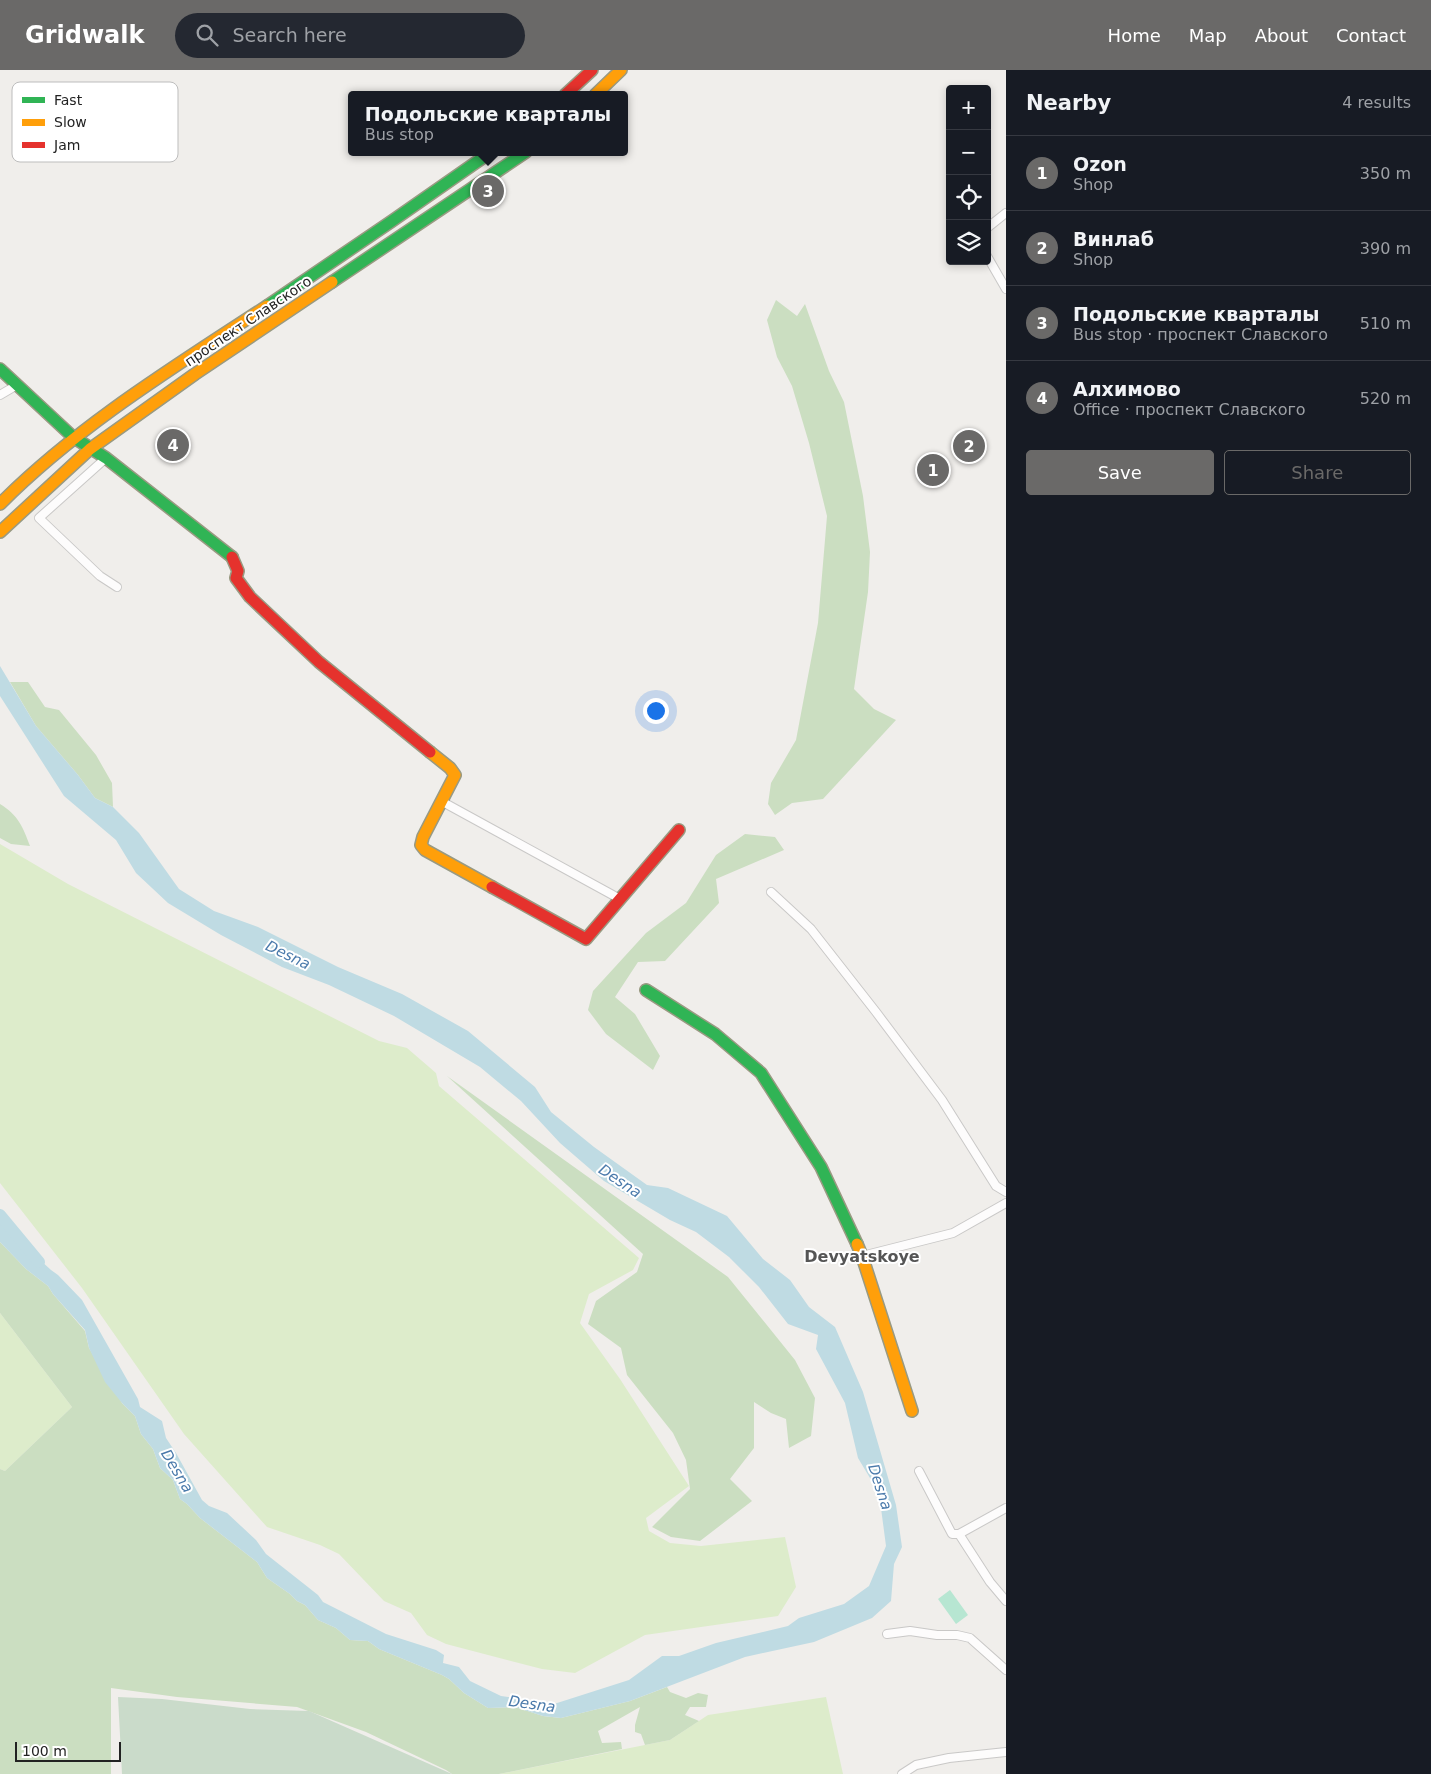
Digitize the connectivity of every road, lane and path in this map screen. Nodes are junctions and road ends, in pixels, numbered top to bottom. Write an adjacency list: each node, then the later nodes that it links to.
1 (592, 70): 3 (street)
2 (621, 70): 4 (street)
3 (569, 91)
4 (599, 91)
5 (485, 156): 14 (street, проспект Славского)
6 (520, 156): 15 (street, проспект Славского)
7 (1006, 213): 8 (street)
8 (991, 225)
9 (991, 263): 10 (street)
10 (1006, 289)
11 (0, 369): 12 (street)
12 (17, 385): 13 (street); 14 (street)
13 (0, 395)
14 (73, 437): 15 (street); 17 (street, проспект Славского)
15 (90, 449): 16 (street); 18 (street, проспект Славского)
16 (106, 458): 19 (street); 20 (street)
17 (0, 504)
18 (0, 532)
19 (117, 587)
20 (441, 802): 23 (street); 23 (street)
21 (679, 830): 23 (street)
22 (771, 892): 25 (street)
23 (620, 899)
24 (646, 990): 27 (street)
25 (1006, 1192)
26 (1006, 1203): 27 (street)
27 (862, 1256): 28 (street)
28 (912, 1411)
29 (919, 1471): 31 (street)
30 (1006, 1508): 31 (street)
31 (959, 1534): 32 (street)
32 (1006, 1600)
33 (887, 1634): 34 (street)
34 (1006, 1670)
35 (1006, 1752): 36 (street)
36 (902, 1774)

